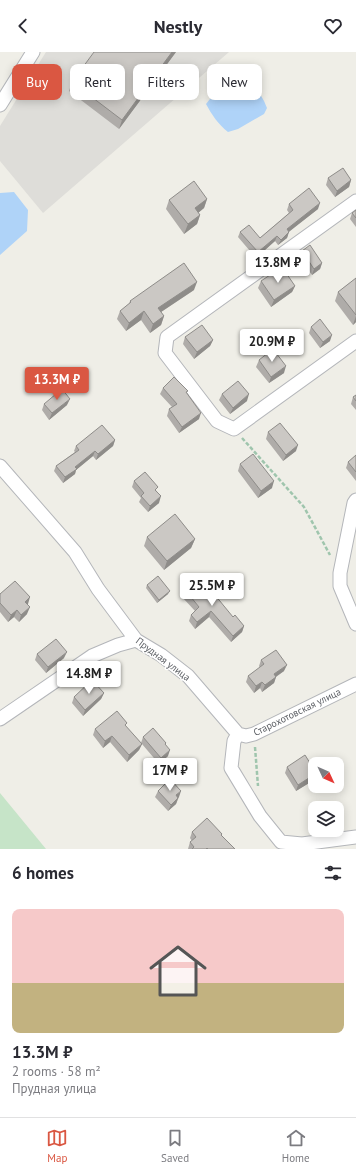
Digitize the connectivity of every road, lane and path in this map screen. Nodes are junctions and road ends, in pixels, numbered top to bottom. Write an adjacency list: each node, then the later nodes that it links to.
1 (33, 52): 2 (street)
2 (0, 105)
3 (356, 201): 5 (street)
4 (356, 341): 5 (street)
5 (234, 429): 8 (path)
6 (0, 466): 10 (street, Прудная улица)
7 (355, 501): 8 (street)
8 (340, 573): 9 (street)
9 (356, 624)
10 (136, 640): 12 (street); 13 (street, Прудная улица)
11 (356, 684): 14 (street, Старохотовская улица)
12 (0, 719)
13 (238, 734): 14 (street, Старохотовская улица); 16 (street)
14 (254, 734): 15 (path)
15 (258, 786)
16 (356, 837)

